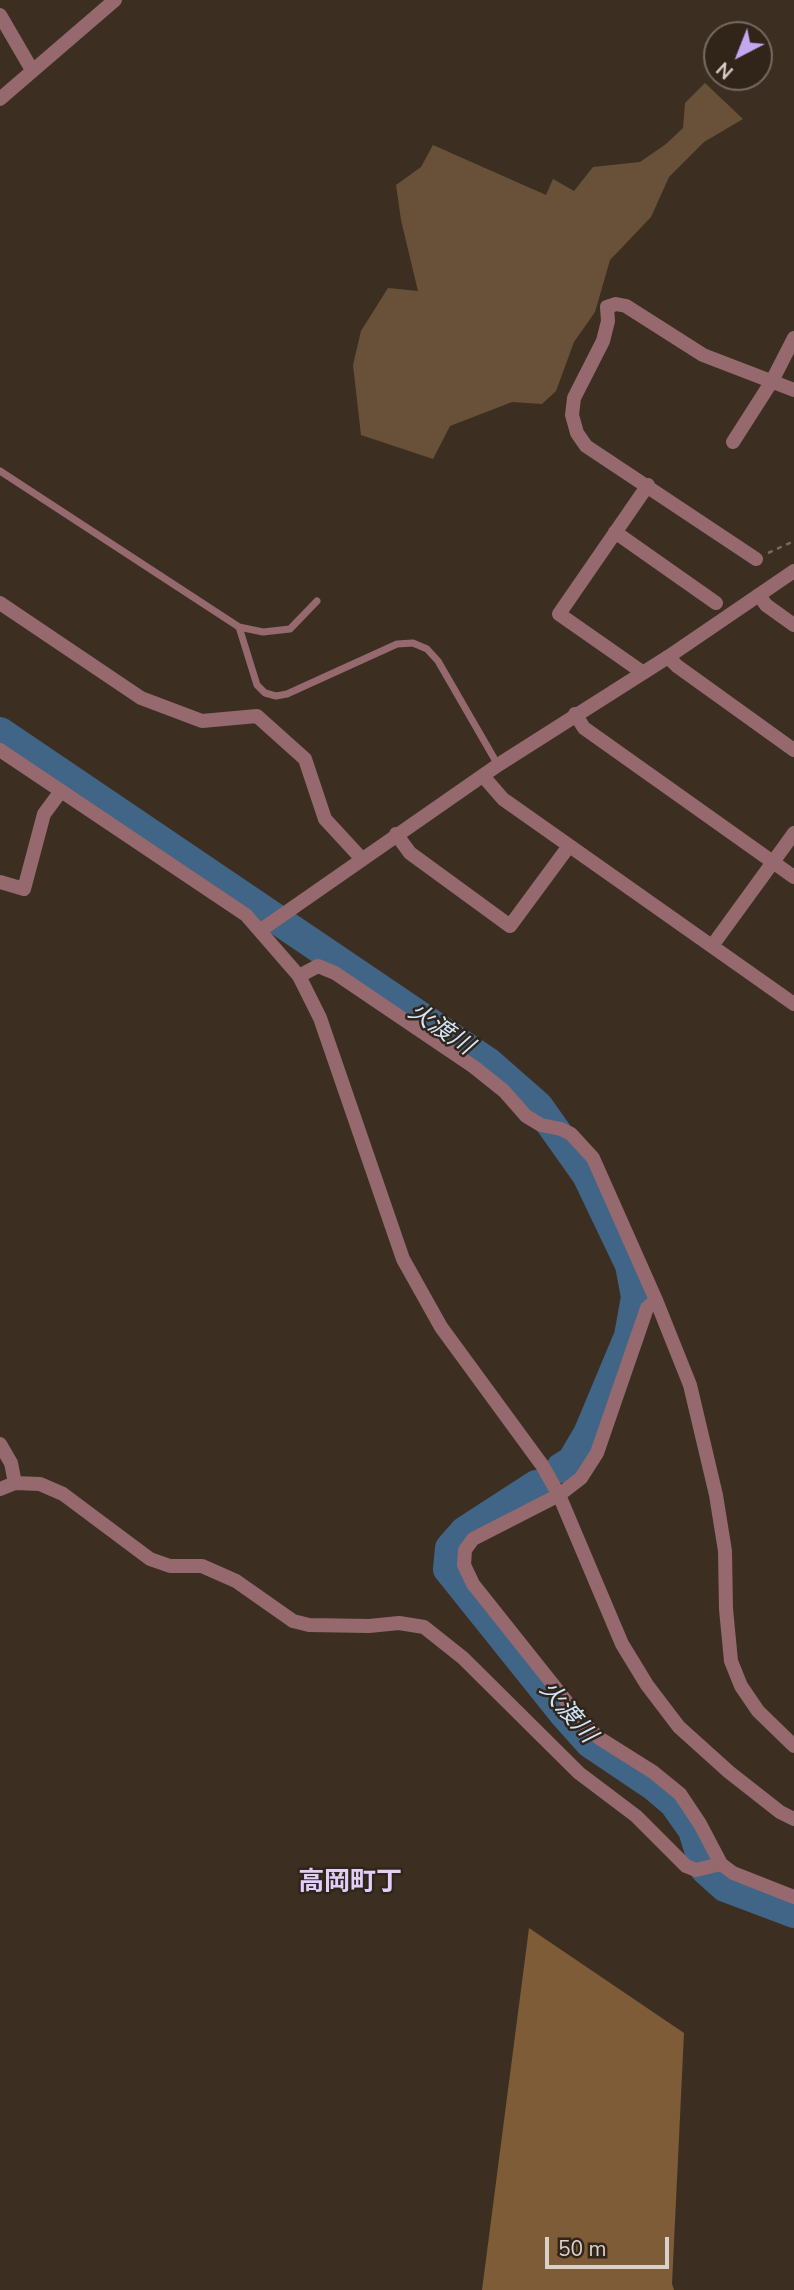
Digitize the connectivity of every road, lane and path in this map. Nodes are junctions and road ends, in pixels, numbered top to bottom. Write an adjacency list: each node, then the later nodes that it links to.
1 (115, 0): 2 (street)
2 (95, 6): 4 (street)
3 (0, 15): 4 (street)
4 (32, 70): 5 (street)
5 (0, 99)
6 (794, 338): 7 (street)
7 (772, 381): 8 (street); 9 (street); 11 (street)
8 (794, 390)
9 (733, 442)
10 (0, 471): 21 (lane)
11 (648, 485): 12 (street); 14 (street)
12 (615, 532): 19 (street); 23 (street)
13 (794, 541): 14 (path)
14 (756, 559)
15 (794, 571): 16 (street)
16 (759, 595): 20 (street); 22 (street)
17 (317, 601): 21 (lane)
18 (0, 603): 33 (street)
19 (716, 603)
20 (794, 625)
21 (239, 627): 27 (lane)
22 (668, 657): 23 (street); 26 (street)
23 (642, 672): 24 (street)
24 (575, 714): 27 (street); 34 (street)
25 (0, 750): 29 (street)
26 (794, 751)
27 (498, 765): 28 (street)
28 (483, 776): 31 (street); 32 (street)
29 (61, 792): 36 (street); 37 (street)
30 (794, 833): 34 (street)
31 (396, 834): 32 (street); 33 (street)
32 (569, 846): 38 (street)
33 (361, 858): 37 (street)
34 (774, 863): 35 (street); 38 (street)
35 (794, 877)
36 (0, 882)
37 (265, 927): 39 (street)
38 (712, 946): 40 (street)
39 (299, 976): 41 (street); 45 (street)
40 (794, 1004)
41 (656, 1300): 45 (street); 46 (street)
42 (0, 1444): 43 (street)
43 (15, 1483): 44 (street); 48 (street)
44 (0, 1489)
45 (559, 1495): 47 (street); 48 (street)
46 (794, 1746)
47 (794, 1819)
48 (719, 1865): 49 (street)
49 (794, 1897)

